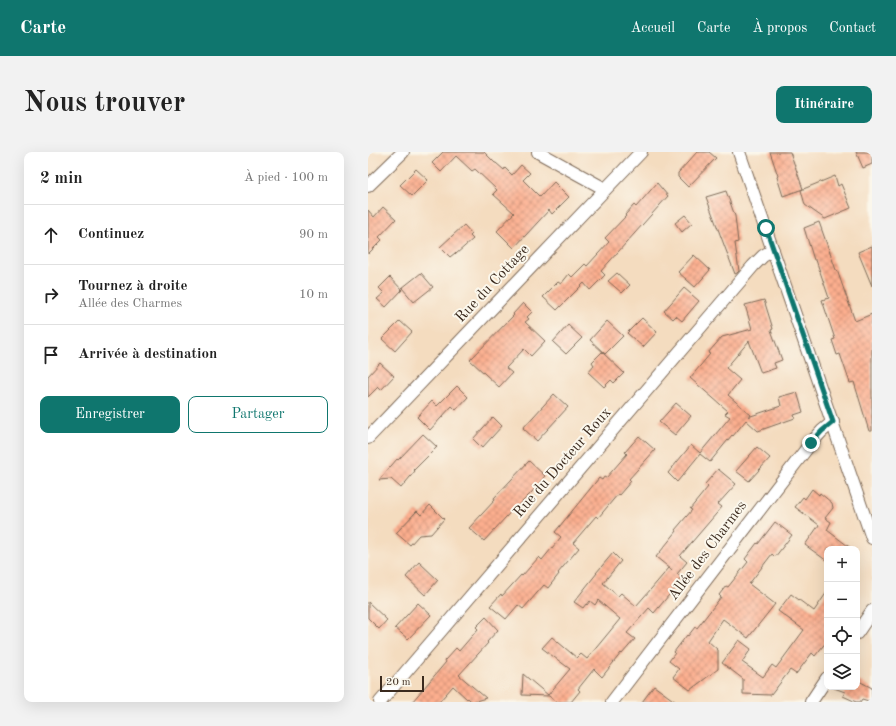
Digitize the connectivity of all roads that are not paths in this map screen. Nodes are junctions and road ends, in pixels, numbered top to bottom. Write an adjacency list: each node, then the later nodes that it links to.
1 (403, 152): 5 (street)
2 (538, 152): 6 (street)
3 (640, 152): 6 (street, Rue du Cottage)
4 (739, 152): 7 (street)
5 (368, 186)
6 (605, 189): 9 (street, Rue du Cottage)
7 (774, 250): 8 (street); 14 (street, Rue du Docteur Roux)
8 (833, 422): 10 (street); 15 (street, Allée des Charmes)
9 (368, 438)
10 (872, 538)
11 (872, 611): 12 (street)
12 (860, 629)
13 (824, 682): 16 (street)
14 (380, 702)
15 (612, 702)
16 (811, 702)

